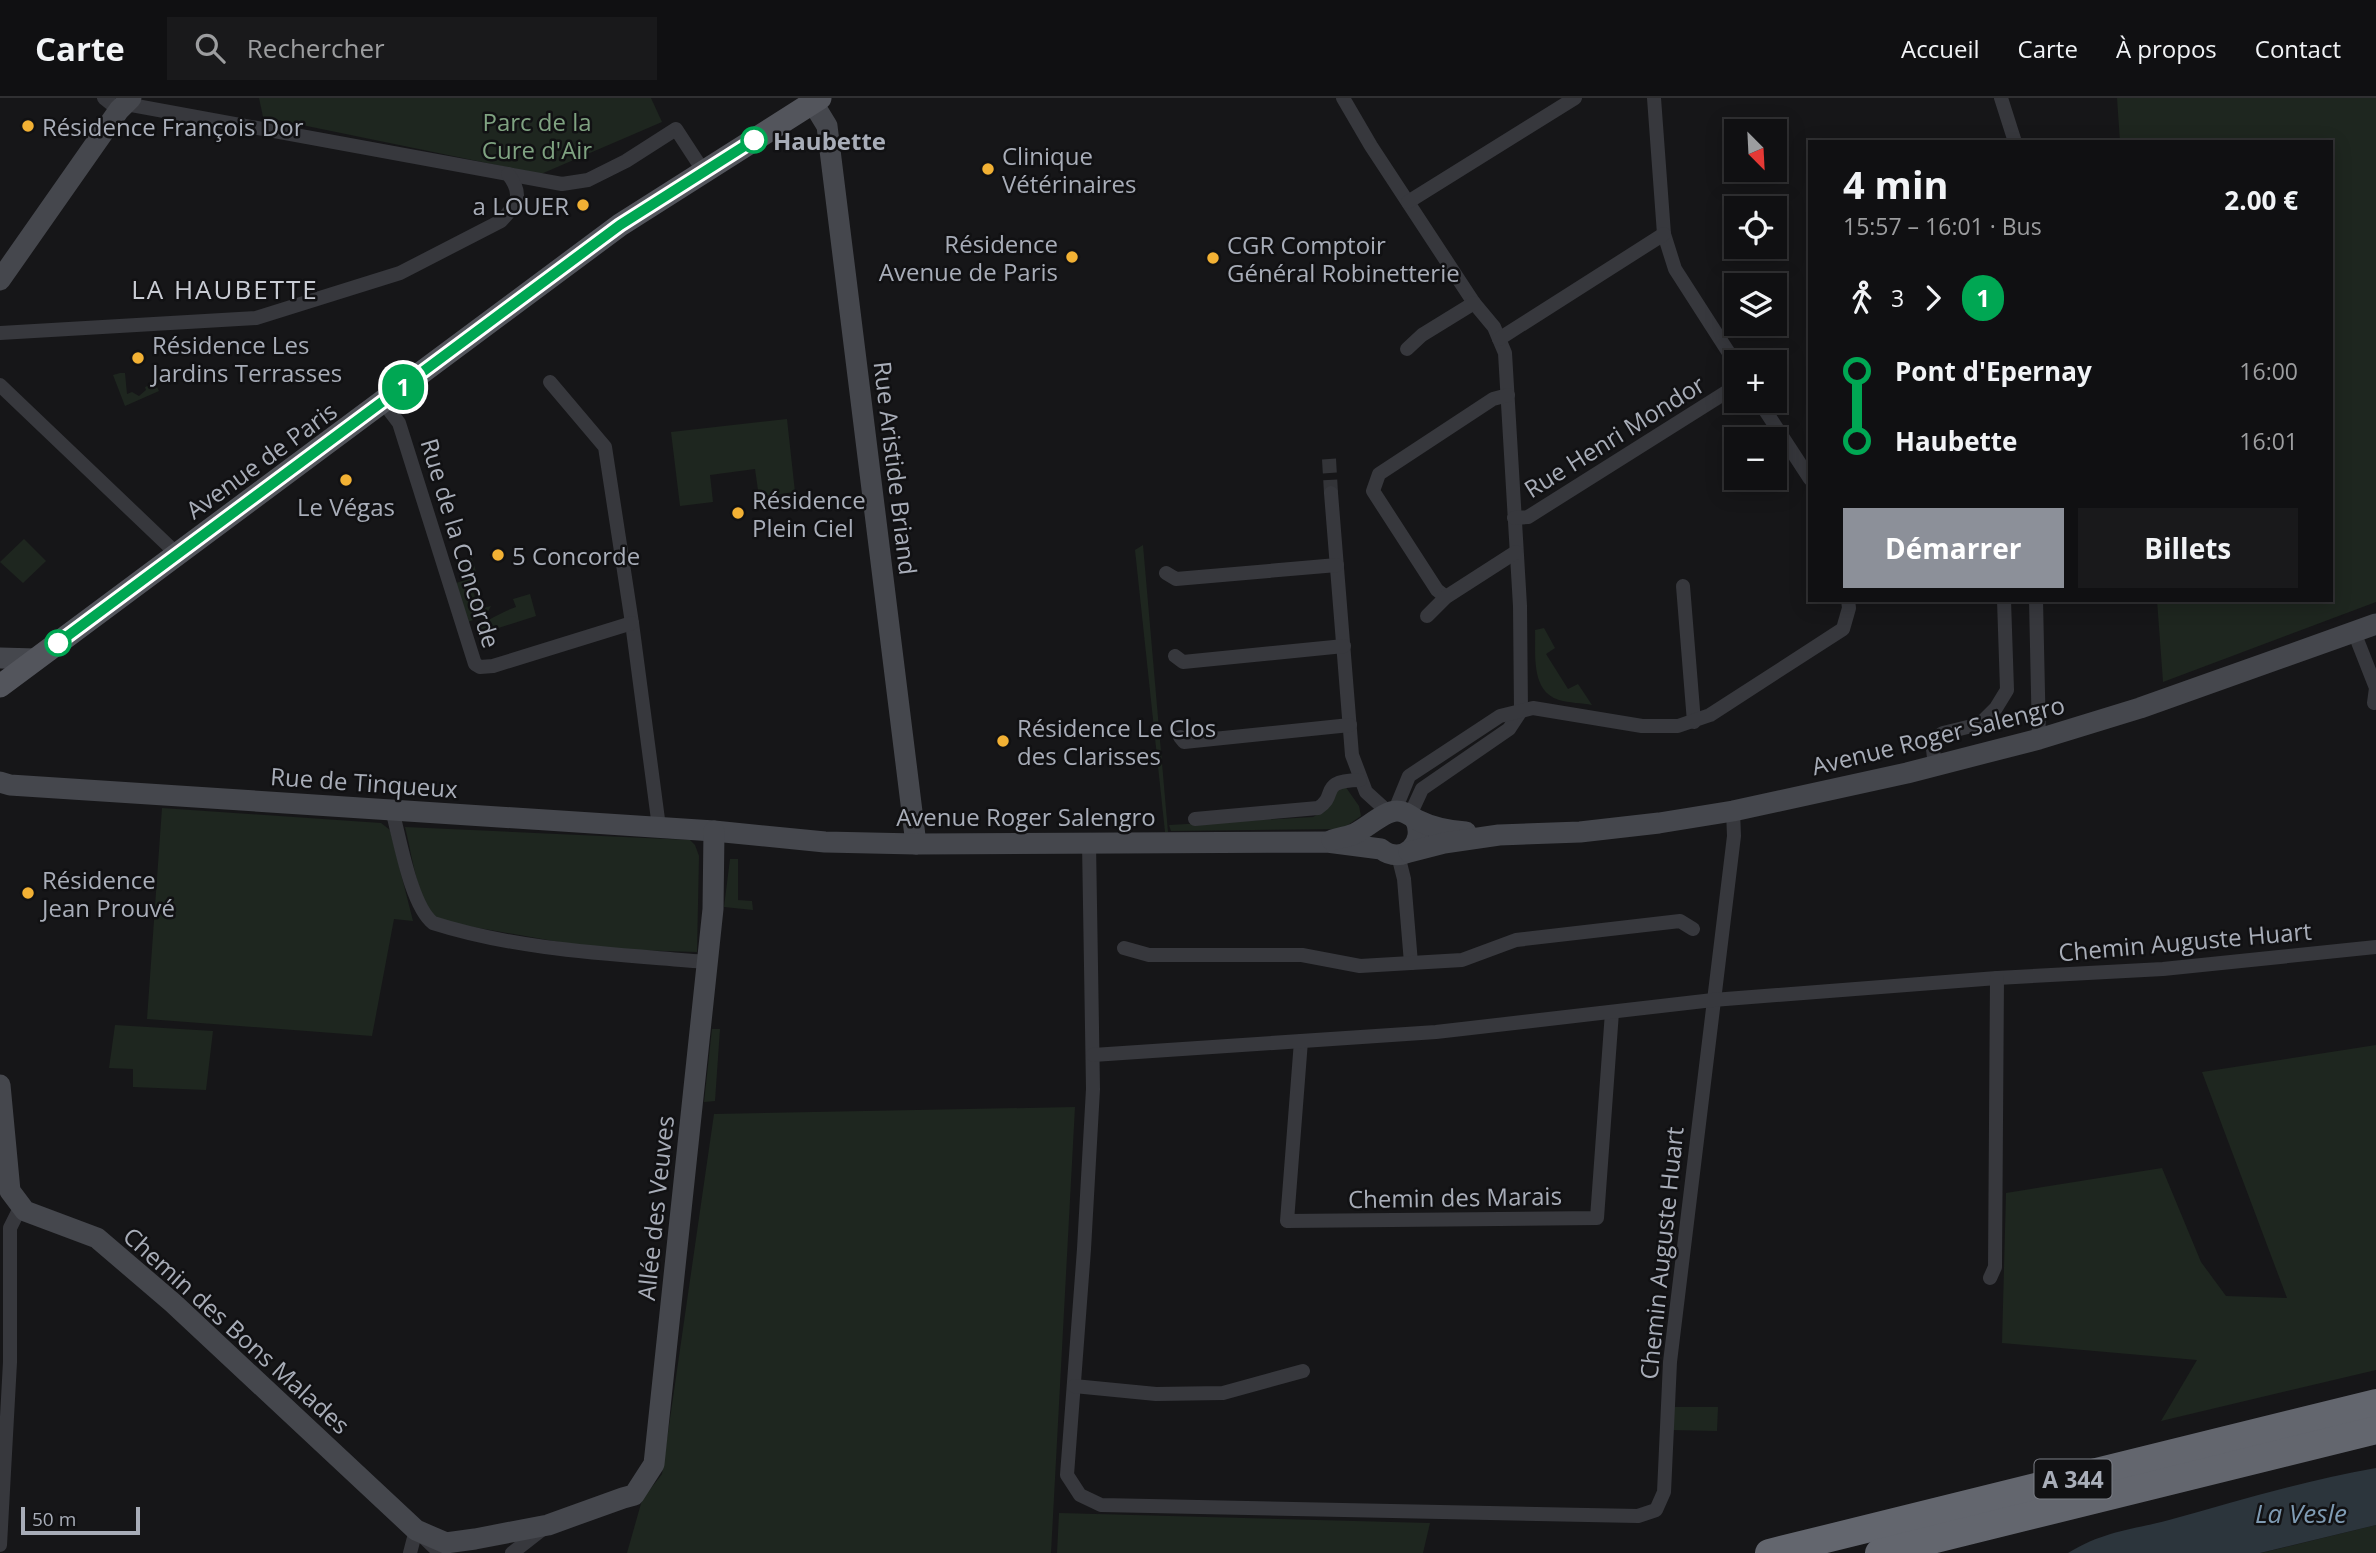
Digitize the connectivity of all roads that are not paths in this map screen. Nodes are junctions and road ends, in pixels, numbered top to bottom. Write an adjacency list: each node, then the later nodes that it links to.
1 (1343, 98): 11 (street)
2 (1575, 98): 7 (street)
3 (1654, 98): 12 (street)
4 (2001, 98): 8 (street)
5 (816, 100): 9 (main road, Avenue de Paris); 66 (street, Rue Aristide Briand)
6 (120, 103): 10 (street); 13 (street)
7 (1553, 104): 11 (street)
8 (2014, 140)
9 (704, 172): 10 (street); 23 (main road, Avenue de Paris)
10 (509, 174): 15 (street)
11 (1408, 202): 14 (street)
12 (1664, 234): 16 (street); 18 (street)
13 (0, 280)
14 (1474, 303): 16 (street); 17 (street)
15 (0, 333)
16 (1499, 339): 22 (street)
17 (1407, 349)
18 (1727, 350)
19 (550, 382): 40 (street)
20 (0, 385): 31 (street)
21 (1724, 394): 29 (street, Rue Henri Mondor)
22 (1508, 395): 29 (street); 35 (street)
23 (383, 402): 31 (main road, Avenue de Paris); 40 (street, Rue de la Concorde)
24 (1767, 413): 26 (street)
25 (1808, 449): 26 (street)
26 (1796, 458): 27 (street)
27 (1808, 477)
28 (1331, 494): 32 (street)
29 (1514, 518): 30 (street)
30 (1517, 552): 35 (street); 49 (street)
31 (177, 554): 46 (main road, Avenue de Paris)
32 (1337, 565): 33 (street); 43 (street)
33 (1166, 573)
34 (1682, 586): 50 (street)
35 (1446, 597): 39 (street)
36 (1848, 602): 50 (street)
37 (2004, 602): 54 (street)
38 (2036, 602): 53 (street)
39 (1427, 616)
40 (632, 622): 61 (street)
41 (2376, 624): 42 (street, Avenue Roger Salengro)
42 (2354, 632): 48 (street); 53 (street, Avenue Roger Salengro)
43 (1343, 646): 44 (street); 51 (street)
44 (1175, 656)
45 (0, 658): 46 (street)
46 (36, 659): 47 (main road, Avenue de Paris)
47 (0, 686)
48 (2374, 703)
49 (1521, 710): 50 (street); 59 (street)
50 (1694, 722)
51 (1350, 725): 52 (street); 55 (street)
52 (1180, 737)
53 (2039, 739): 54 (street, Avenue Roger Salengro)
54 (1935, 766): 58 (street, Avenue Roger Salengro)
55 (1360, 779): 59 (street); 60 (street)
56 (0, 782): 57 (street, Rue de Tinqueux)
57 (392, 810): 61 (street, Rue de Tinqueux); 71 (street)
58 (1733, 811): 63 (street, Avenue Roger Salengro); 74 (street, Chemin Auguste Huart)
59 (1397, 815): 63 (street, Avenue Roger Salengro); 64 (street, Avenue Roger Salengro); 67 (street); 67 (street)
60 (1195, 820)
61 (659, 827): 62 (street, Rue de Tinqueux)
62 (720, 831): 66 (street, Avenue Roger Salengro); 71 (street, Allée des Veuves)
63 (1499, 835): 67 (street, Avenue Roger Salengro)
64 (1327, 842): 65 (street, Avenue Roger Salengro); 67 (street, Avenue Roger Salengro)
65 (1088, 843): 66 (street, Avenue Roger Salengro); 77 (street)
66 (916, 844)
67 (1396, 852): 72 (street)
68 (1693, 929): 72 (street)
69 (2376, 947): 73 (street, Chemin Auguste Huart)
70 (1124, 948): 72 (street)
71 (707, 962): 85 (street, Allée des Veuves)
72 (1411, 963)
73 (1997, 978): 74 (street, Chemin Auguste Huart); 80 (street)
74 (1713, 1000): 75 (street); 82 (street, Chemin Auguste Huart)
75 (1612, 1012): 76 (street); 76 (street, Chemin des Marais)
76 (1301, 1041): 77 (street)
77 (1093, 1055): 82 (street)
78 (0, 1085): 79 (street)
79 (15, 1199): 86 (street, Chemin des Bons Malades); 87 (street)
80 (1990, 1278)
81 (1303, 1371): 82 (street)
82 (1074, 1386)
83 (2376, 1403): 91 (highway, A 344)
84 (2376, 1430): 92 (highway, A 344)
85 (548, 1525): 86 (street, Chemin des Bons Malades); 90 (street)
86 (416, 1530): 88 (street); 89 (street, Chemin des Bons Malades)
87 (0, 1545)
88 (410, 1553)
89 (440, 1553)
90 (512, 1553)
91 (1769, 1553)
92 (1879, 1553)

